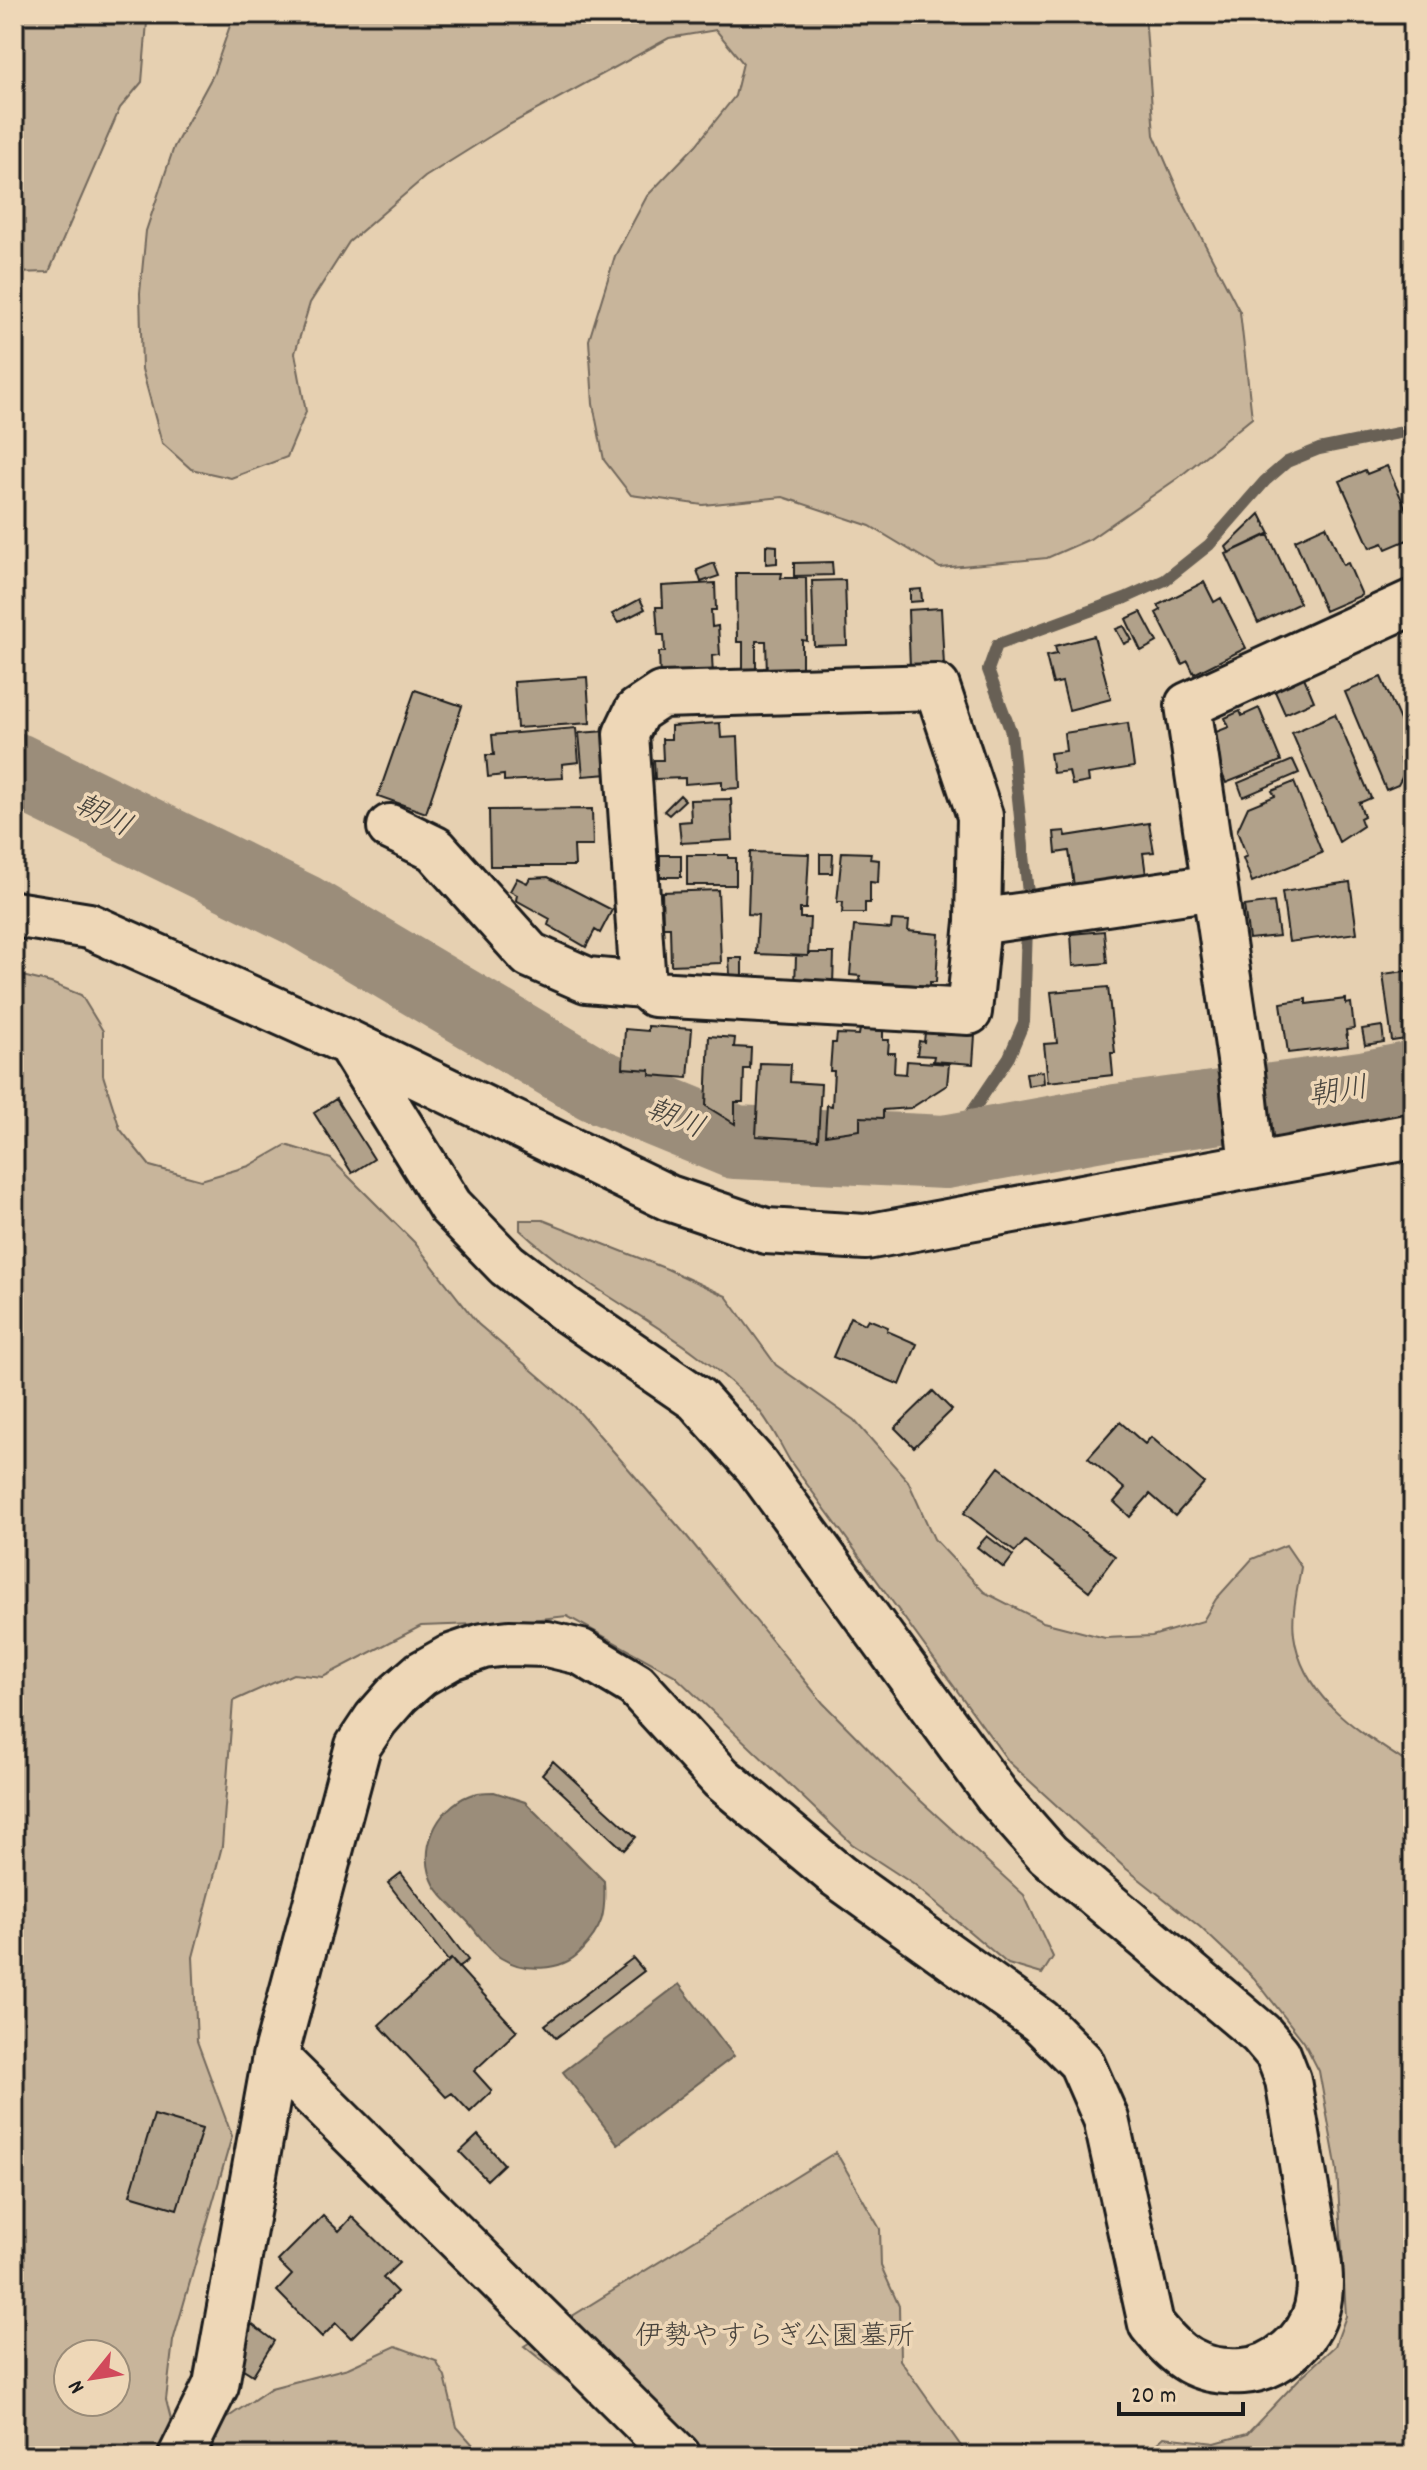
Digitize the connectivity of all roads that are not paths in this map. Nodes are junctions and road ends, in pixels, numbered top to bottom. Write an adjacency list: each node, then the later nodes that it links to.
1 (1413, 602): 3 (street)
2 (390, 827): 6 (street)
3 (1214, 887): 5 (street); 9 (street)
4 (14, 914): 7 (street)
5 (1007, 917): 6 (street); 6 (street)
6 (643, 985)
7 (349, 1043): 9 (street); 10 (street)
8 (1413, 1136): 9 (street)
9 (1252, 1166)
10 (275, 2057): 11 (street); 12 (street)
11 (181, 2456)
12 (678, 2456)

